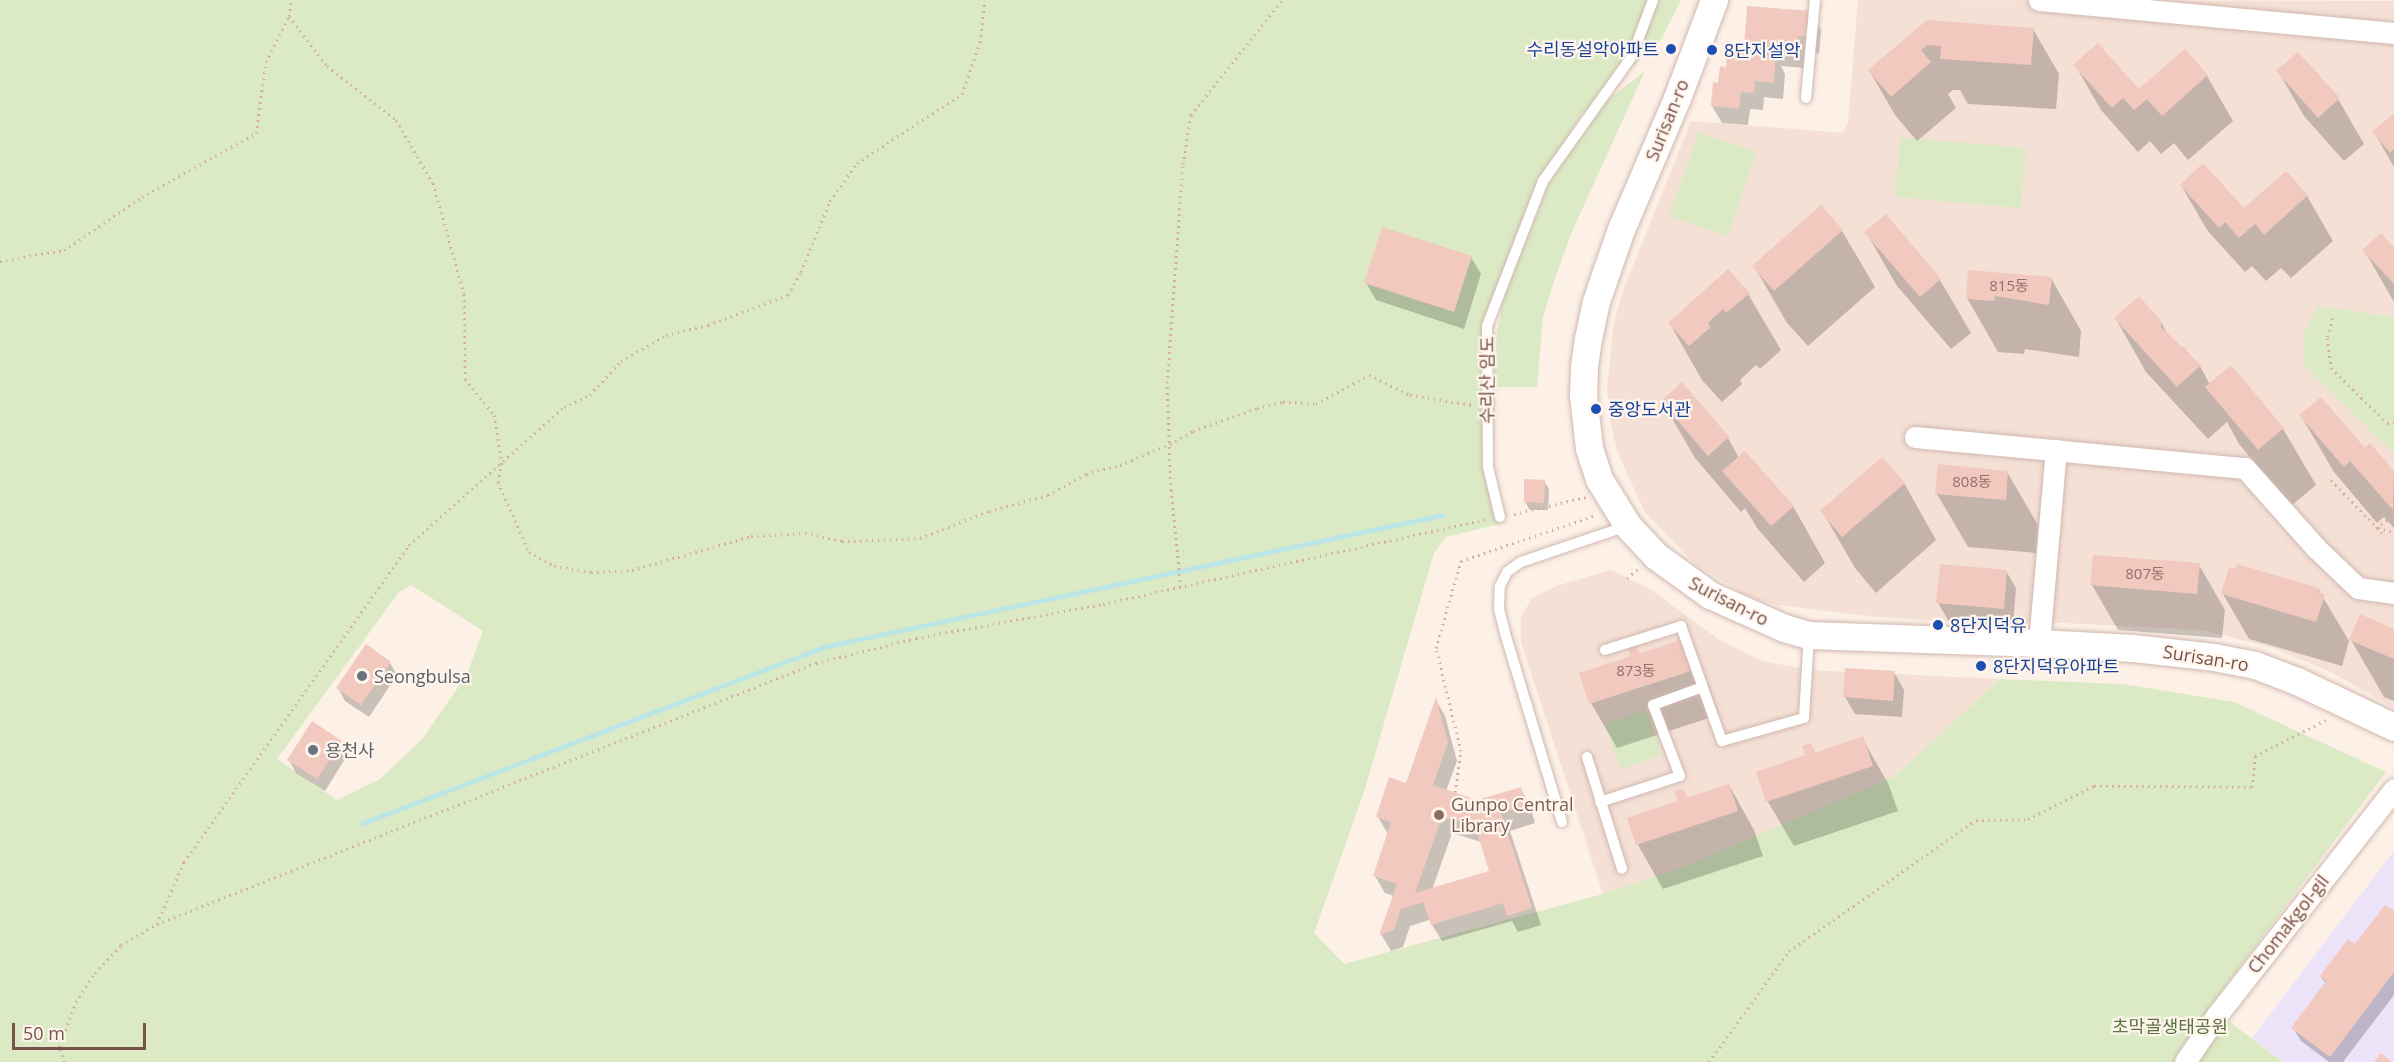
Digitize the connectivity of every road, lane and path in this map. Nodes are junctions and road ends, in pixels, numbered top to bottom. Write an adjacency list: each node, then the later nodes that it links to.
1 (291, 0): 8 (path)
2 (985, 0): 18 (path)
3 (1282, 0): 16 (path)
4 (1653, 0): 13 (lane, 수리산 임도)
5 (1714, 0): 20 (street, Surisan-ro)
6 (1815, 0): 10 (lane)
7 (2039, 0): 9 (street)
8 (289, 16): 11 (path); 18 (path)
9 (2394, 33)
10 (1806, 98)
11 (0, 261)
12 (2333, 318): 14 (path)
13 (1486, 407): 16 (path); 22 (lane, 수리산 임도)
14 (2394, 422)
15 (1915, 437): 17 (street)
16 (1170, 444): 18 (path); 26 (path)
17 (2056, 450): 27 (street); 29 (street)
18 (502, 462): 40 (path)
19 (2331, 480): 23 (path)
20 (1616, 509): 22 (path); 28 (street, Surisan-ro); 36 (path); 38 (lane)
21 (2394, 515): 23 (path)
22 (1500, 517): 26 (path)
23 (2376, 528): 24 (path); 25 (path)
24 (2394, 532)
25 (2383, 534)
26 (1181, 587): 40 (path)
27 (2394, 592)
28 (1809, 635): 29 (street, Surisan-ro); 31 (lane)
29 (2039, 643): 32 (street, Surisan-ro)
30 (1605, 650): 31 (lane)
31 (1703, 687): 37 (lane)
32 (2354, 706): 33 (street, Surisan-ro); 42 (path)
33 (2394, 727)
34 (1587, 757): 37 (lane)
35 (2394, 789): 43 (street, Chomakgol-gil)
36 (1455, 792)
37 (1600, 802): 39 (lane)
38 (1562, 822)
39 (1622, 869)
40 (157, 924): 41 (path)
41 (65, 1062)
42 (1709, 1062)
43 (2185, 1062)

